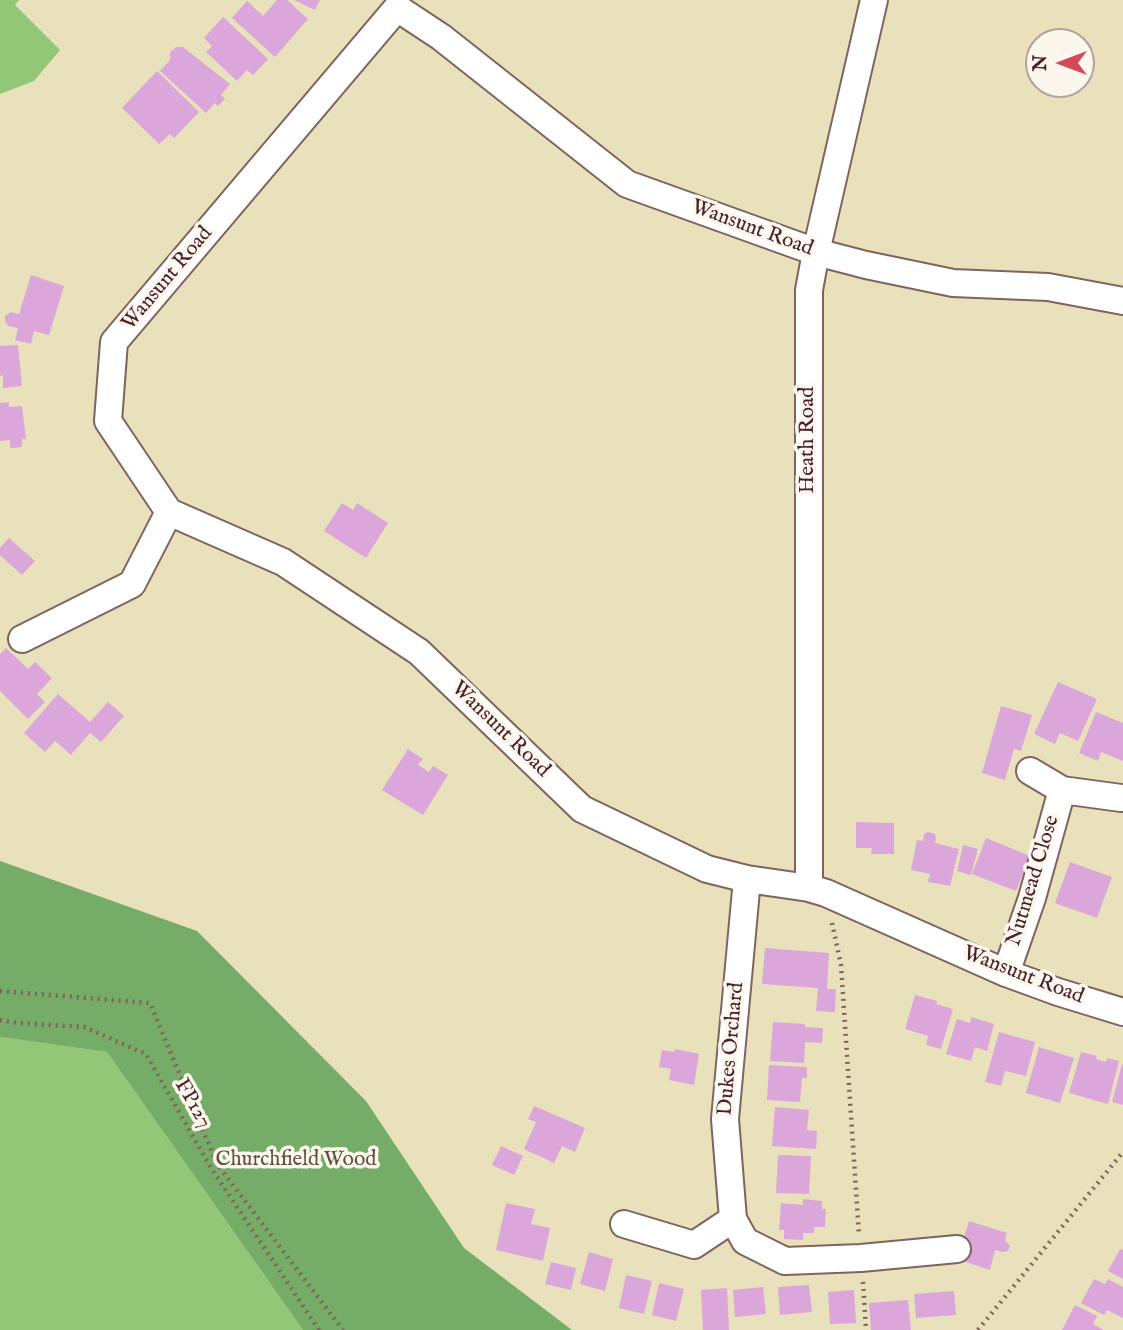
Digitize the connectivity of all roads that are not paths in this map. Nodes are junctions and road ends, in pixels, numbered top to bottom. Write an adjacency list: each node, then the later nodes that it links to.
1 (874, 0): 2 (street, Heath Road)
2 (816, 252): 3 (street, Wansunt Road); 4 (street, Wansunt Road); 10 (street, Heath Road)
3 (1123, 301)
4 (169, 512): 5 (street); 9 (street, Wansunt Road)
5 (22, 639)
6 (1030, 771): 7 (street, Nutmead Close)
7 (1062, 790): 8 (street, Nutmead Close); 11 (street, Nutmead Close)
8 (1121, 798)
9 (747, 879): 10 (street, Wansunt Road); 13 (street, Dukes Orchard)
10 (818, 890): 11 (street, Wansunt Road)
11 (1006, 973): 12 (street, Wansunt Road)
12 (1123, 1013)
13 (733, 1219): 14 (street); 15 (street)
14 (624, 1224)
15 (957, 1249)

